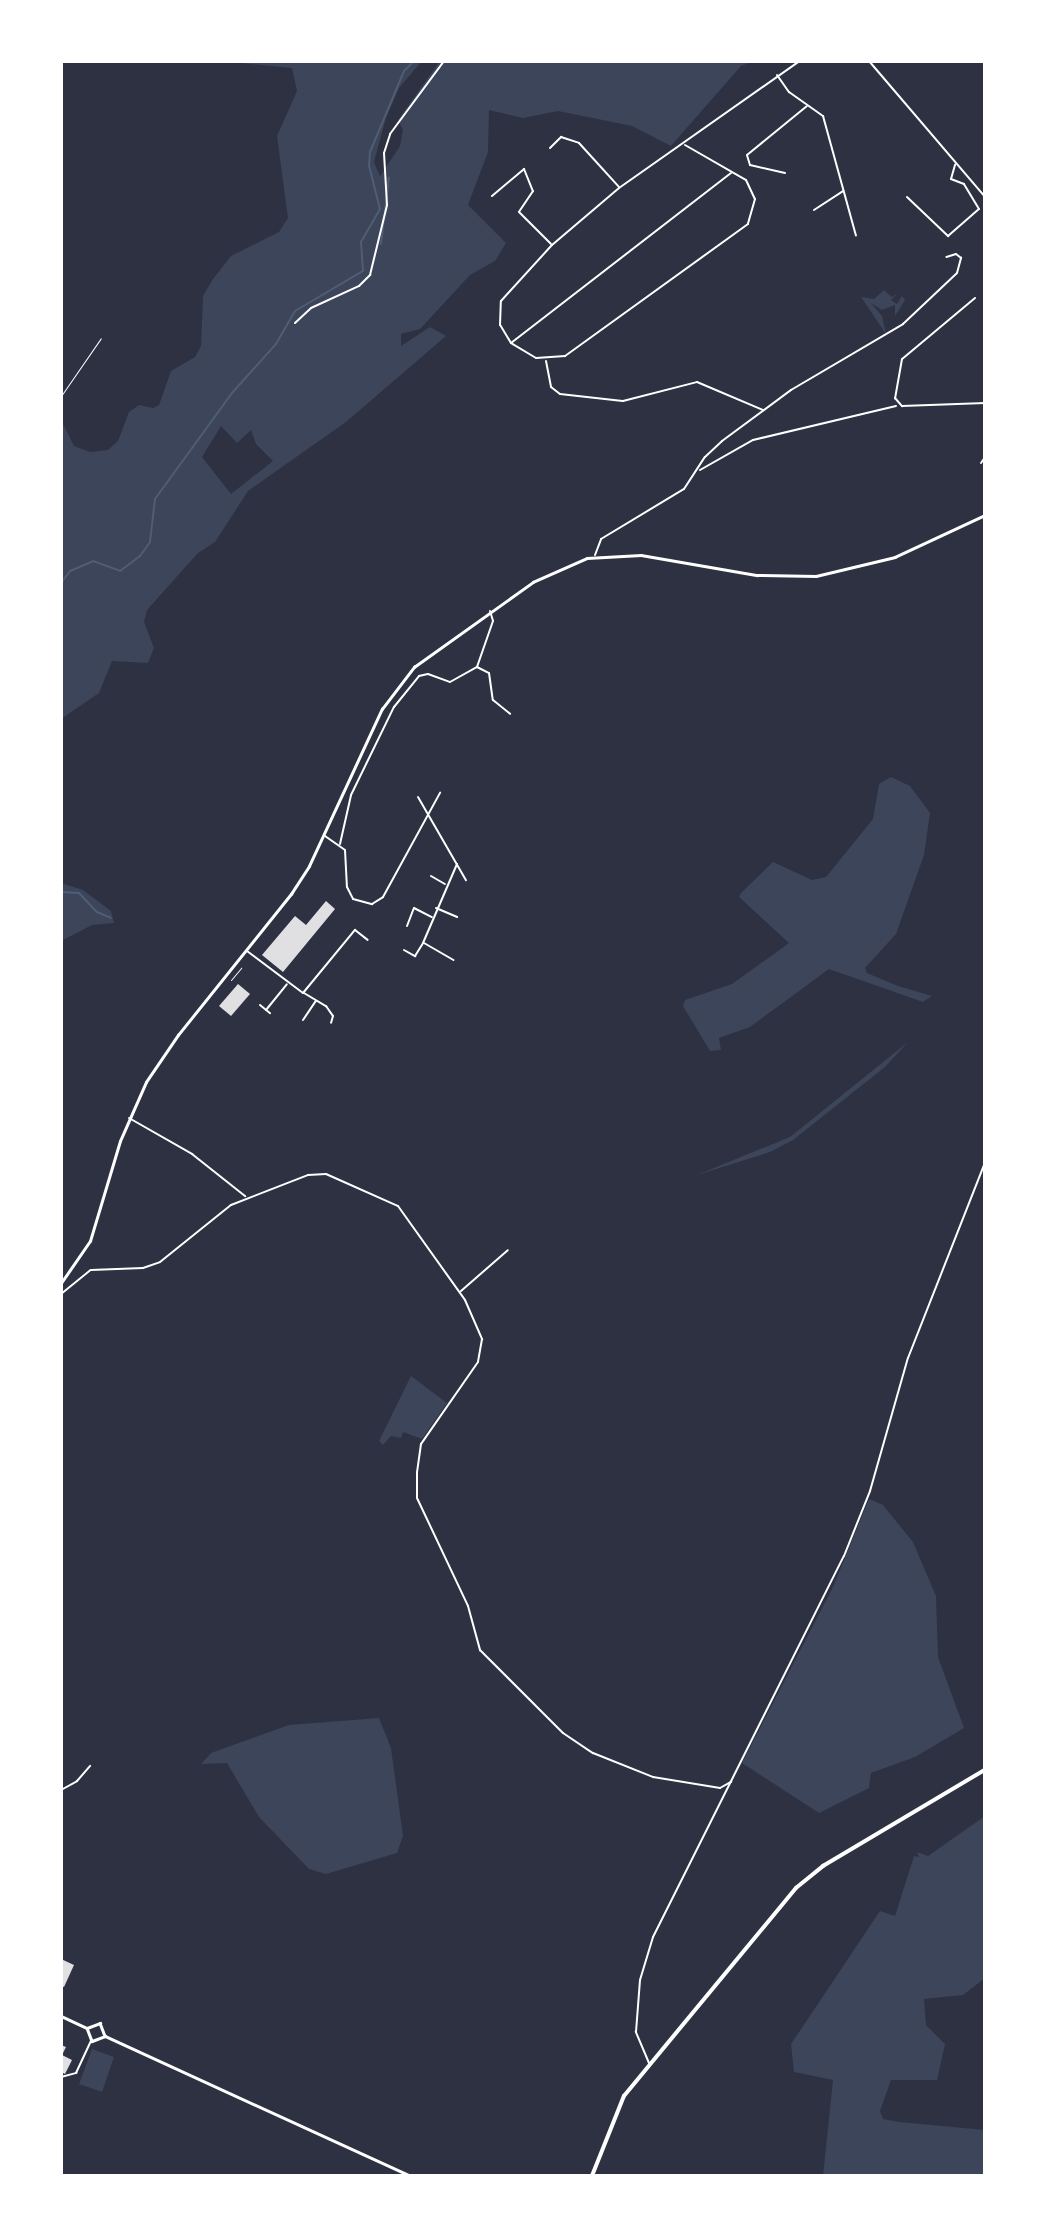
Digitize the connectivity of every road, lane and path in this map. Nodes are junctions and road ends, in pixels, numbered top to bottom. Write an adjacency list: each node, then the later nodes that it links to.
1 (444, 61): 21 (street)
2 (800, 61): 4 (street)
3 (869, 61): 8 (street)
4 (776, 75): 5 (street); 6 (street)
5 (808, 106): 10 (street); 12 (street)
6 (685, 145): 9 (street); 11 (street)
7 (550, 148): 11 (street)
8 (956, 164): 14 (street); 15 (street)
9 (732, 172): 23 (street); 24 (street)
10 (785, 173)
11 (619, 188): 18 (street)
12 (844, 191): 16 (street); 17 (street)
13 (492, 196): 18 (street)
14 (907, 197)
15 (985, 197)
16 (814, 210)
17 (856, 236)
18 (552, 244): 23 (street)
19 (946, 257): 28 (street)
20 (975, 298): 27 (street)
21 (295, 323)
22 (101, 338): 25 (path)
23 (511, 343): 24 (street)
24 (545, 360): 28 (street)
25 (61, 396)
26 (985, 403): 27 (street)
27 (897, 405): 31 (street)
28 (764, 411): 31 (street)
29 (985, 457): 30 (street)
30 (981, 463)
31 (699, 470): 33 (street)
32 (985, 515): 33 (main road)
33 (595, 556): 34 (main road)
34 (490, 611): 35 (street); 40 (main road)
35 (478, 667): 36 (street); 41 (street)
36 (510, 714)
37 (440, 793): 39 (street)
38 (418, 797): 39 (street)
39 (428, 814): 41 (street); 42 (street)
40 (324, 836): 41 (street); 52 (main road)
41 (340, 844)
42 (457, 864): 44 (street); 45 (street)
43 (431, 876): 45 (street)
44 (466, 880)
45 (446, 884): 46 (street)
46 (436, 908): 47 (street); 48 (street)
47 (432, 917): 49 (street); 51 (street)
48 (457, 918)
49 (407, 926)
50 (368, 940): 58 (street)
51 (423, 943): 53 (street); 54 (street)
52 (246, 950): 57 (street); 65 (main road)
53 (404, 950)
54 (453, 960)
55 (241, 968): 56 (path)
56 (231, 980)
57 (288, 983): 58 (street); 61 (street)
58 (303, 993): 59 (street)
59 (317, 1000): 63 (street); 64 (street)
60 (260, 1005): 61 (street)
61 (266, 1010): 62 (street)
62 (270, 1013)
63 (303, 1020)
64 (331, 1023)
65 (129, 1118): 67 (street); 69 (main road)
66 (985, 1163): 74 (street)
67 (246, 1197): 70 (street); 71 (street)
68 (508, 1250): 70 (street)
69 (61, 1283)
70 (460, 1292): 75 (street)
71 (61, 1294)
72 (90, 1766): 76 (street)
73 (985, 1770): 82 (main road)
74 (732, 1782): 75 (street); 77 (street)
75 (720, 1788): 77 (street)
76 (61, 1790)
77 (725, 1795): 82 (street)
78 (61, 2016): 79 (main road)
79 (87, 2028): 80 (main road); 81 (main road)
80 (105, 2036): 81 (main road); 84 (main road)
81 (92, 2041): 83 (street)
82 (650, 2065): 85 (main road)
83 (61, 2077)
84 (411, 2176)
85 (592, 2176)

